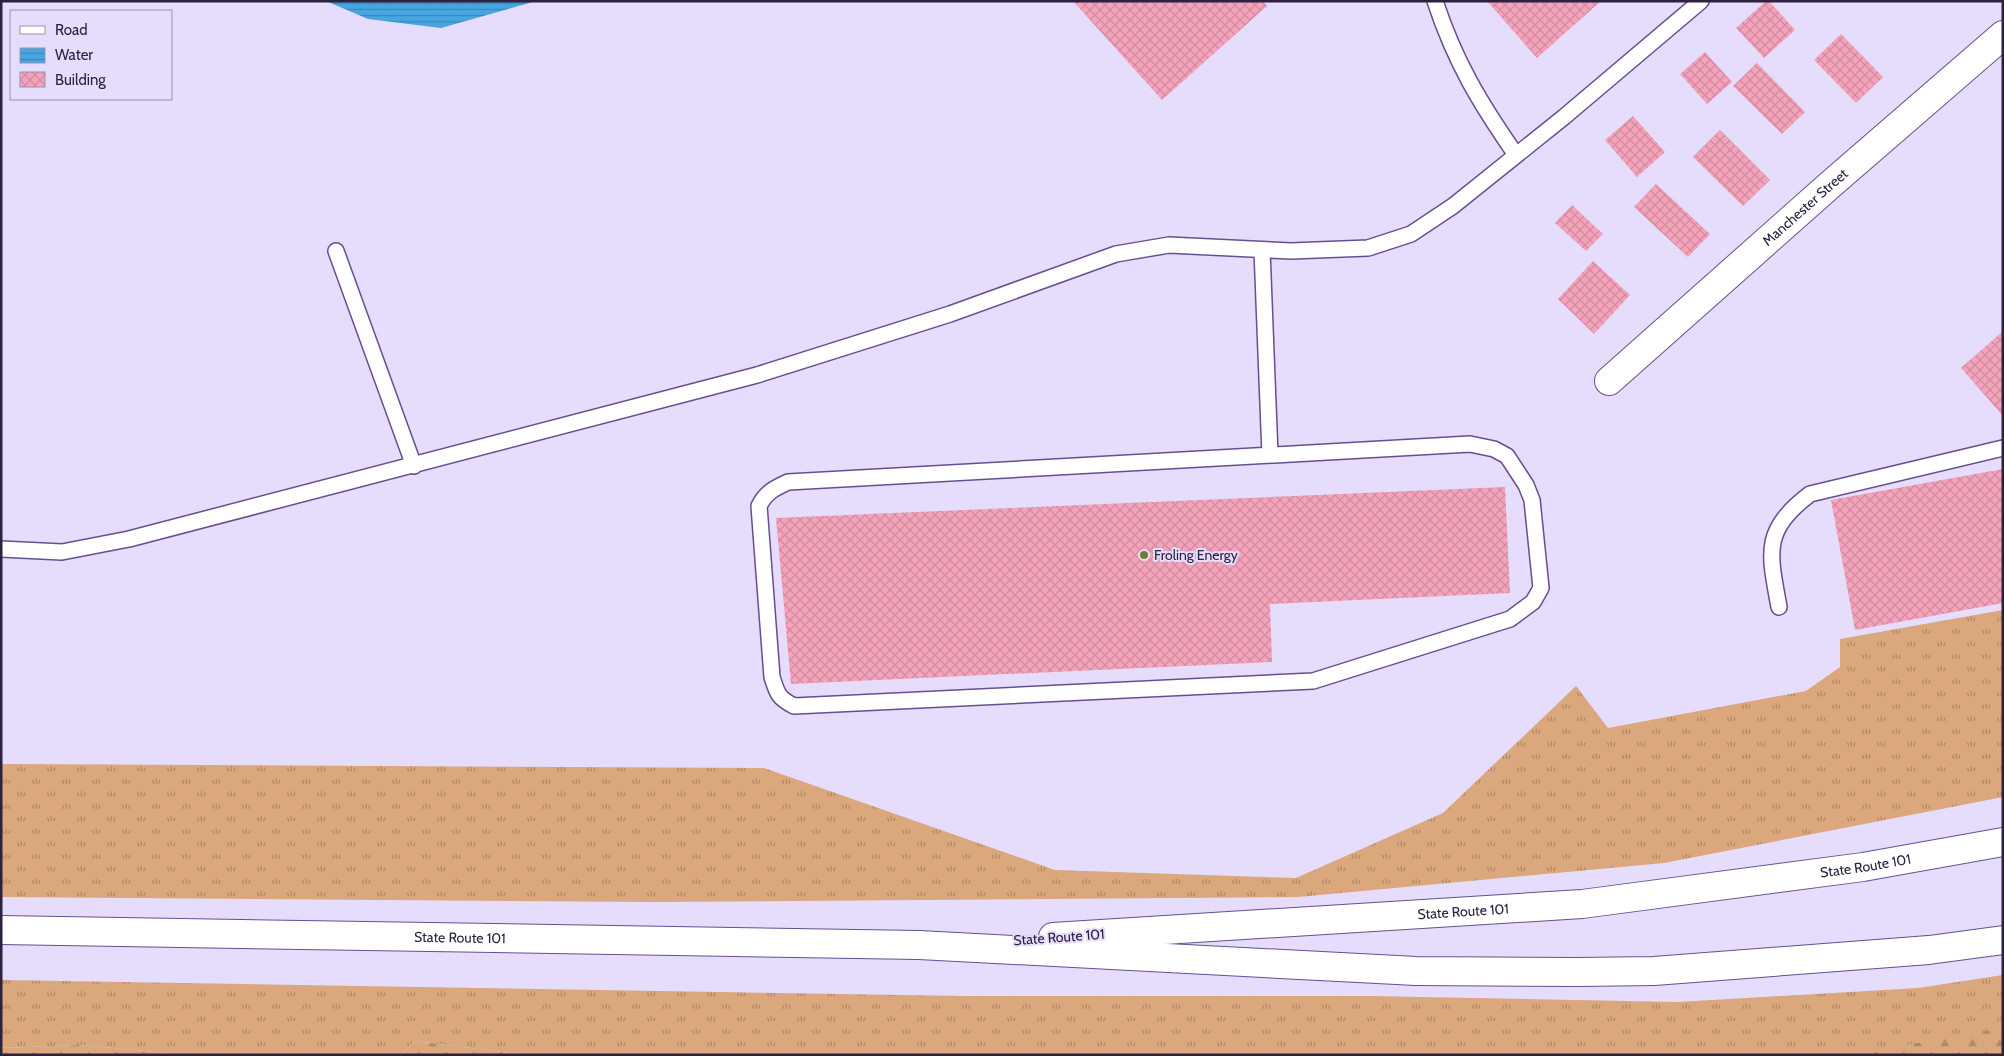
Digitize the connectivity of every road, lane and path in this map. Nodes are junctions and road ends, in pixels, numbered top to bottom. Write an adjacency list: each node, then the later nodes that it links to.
1 (1436, 1): 4 (lane)
2 (1701, 1): 4 (lane)
3 (2003, 35): 7 (main road, Manchester Street)
4 (1516, 155): 5 (lane)
5 (1262, 250): 9 (lane); 10 (lane)
6 (336, 252): 10 (lane)
7 (1609, 382)
8 (2003, 448): 12 (lane)
9 (1270, 455): 9 (lane)
10 (414, 466): 11 (lane)
11 (1, 549)
12 (1779, 607)
13 (2003, 842): 16 (main road, State Route 101)
14 (1, 930): 16 (main road, State Route 101)
15 (2003, 940): 16 (main road, State Route 101)
16 (919, 945)

